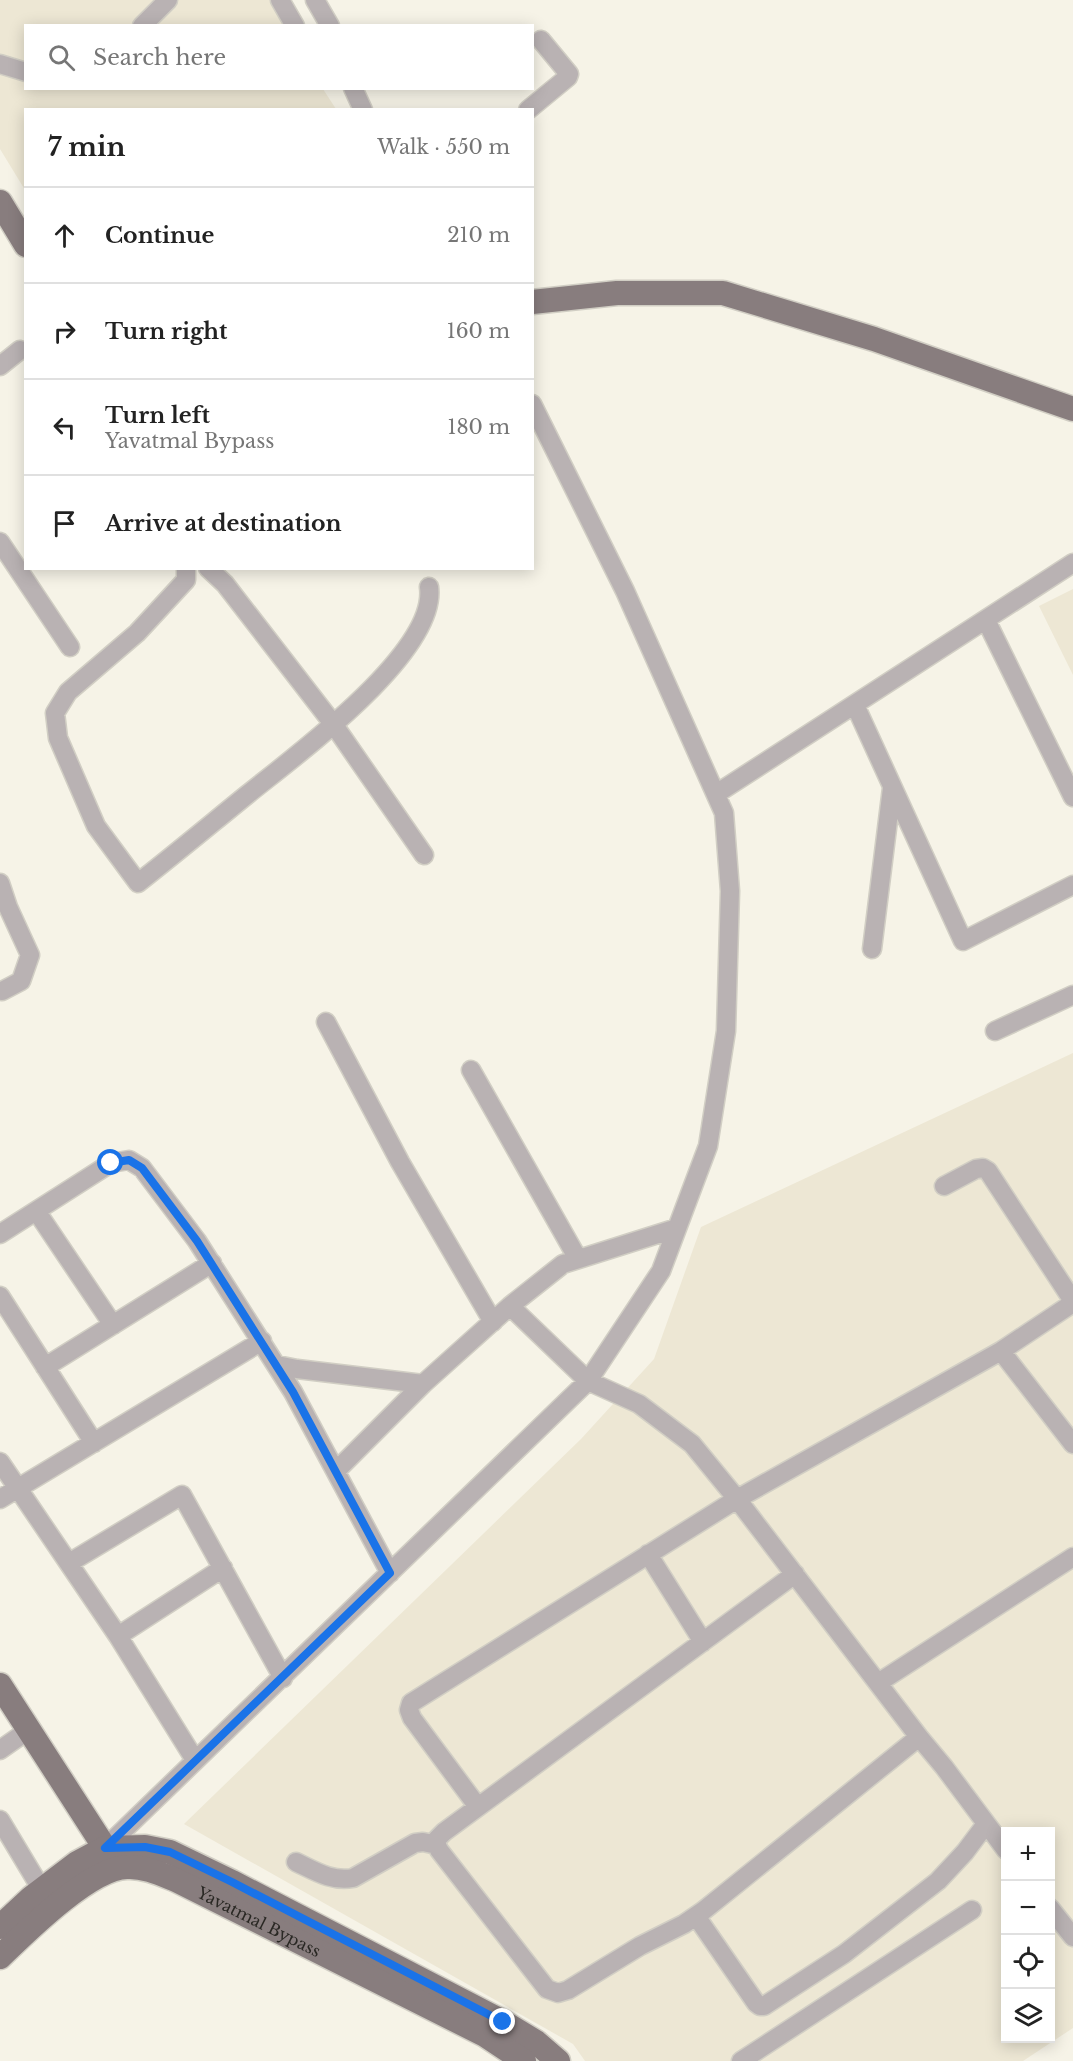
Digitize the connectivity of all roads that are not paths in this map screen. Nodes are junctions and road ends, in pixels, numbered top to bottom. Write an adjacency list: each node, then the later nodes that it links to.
1 (168, 0): 4 (street)
2 (280, 0): 5 (street)
3 (315, 0): 6 (street)
4 (144, 24)
5 (294, 24)
6 (329, 24)
7 (541, 40): 12 (street)
8 (0, 64): 9 (street)
9 (24, 71)
10 (351, 90): 11 (street)
11 (362, 108)
12 (530, 108)
13 (0, 202): 14 (main road)
14 (24, 242)
15 (534, 302): 19 (main road)
16 (20, 350): 17 (street)
17 (0, 366)
18 (534, 408): 30 (street)
19 (1073, 409)
20 (0, 542): 26 (street)
21 (1073, 563): 25 (street)
22 (186, 570): 28 (street)
23 (210, 570): 28 (street)
24 (429, 587): 28 (street)
25 (986, 620): 27 (street); 31 (street)
26 (70, 647)
27 (855, 705): 29 (street); 30 (street)
28 (334, 725): 32 (street)
29 (892, 786): 34 (street); 35 (street)
30 (716, 794): 43 (street)
31 (1073, 797)
32 (424, 855)
33 (0, 883): 36 (street)
34 (1073, 885)
35 (872, 949)
36 (2, 991)
37 (1073, 995): 39 (street)
38 (326, 1022): 50 (street)
39 (995, 1031)
40 (471, 1070): 45 (street)
41 (944, 1186): 48 (street)
42 (37, 1212): 44 (street); 46 (street); 51 (street)
43 (677, 1228): 45 (street); 56 (street)
44 (0, 1234)
45 (578, 1259): 49 (street)
46 (212, 1263): 51 (street); 52 (street)
47 (0, 1296): 55 (street)
48 (1073, 1302): 53 (street)
49 (510, 1306): 50 (street); 56 (street)
50 (493, 1322): 57 (street)
51 (113, 1325): 55 (street)
52 (262, 1341): 54 (street); 58 (street)
53 (1001, 1351): 59 (street); 64 (street)
54 (277, 1365): 57 (street); 61 (street)
55 (45, 1367): 58 (street)
56 (588, 1381): 64 (street); 69 (street)
57 (423, 1383): 61 (street)
58 (94, 1443): 62 (street)
59 (1073, 1444)
60 (0, 1462): 62 (street)
61 (336, 1472): 69 (street)
62 (18, 1488): 63 (street); 67 (street)
63 (0, 1499)
64 (737, 1499): 65 (street); 70 (street)
65 (648, 1554): 72 (street); 80 (street)
66 (1073, 1557): 74 (street)
67 (69, 1563): 68 (street); 71 (street)
68 (223, 1568): 71 (street); 73 (street)
69 (390, 1573): 73 (street)
70 (795, 1574): 72 (street); 74 (street)
71 (118, 1636): 79 (street)
72 (703, 1642): 80 (street)
73 (283, 1678): 79 (street)
74 (878, 1683): 77 (street)
75 (0, 1685): 76 (main road)
76 (30, 1729): 78 (street); 85 (main road)
77 (919, 1737): 82 (street); 90 (street)
78 (0, 1750)
79 (195, 1760): 85 (street)
80 (478, 1807): 83 (street)
81 (0, 1820): 87 (street)
82 (986, 1824): 84 (street); 90 (street)
83 (436, 1845): 86 (street); 90 (street)
84 (1001, 1845)
85 (107, 1860): 87 (main road, Yavatmal Bypass); 93 (main road, Yavatmal Bypass); 94 (main road, Yavatmal Bypass); 95 (main road, Yavatmal Bypass)
86 (296, 1862)
87 (42, 1890): 91 (main road, Yavatmal Bypass)
88 (972, 1910): 96 (street)
89 (1055, 1914): 92 (street)
90 (696, 1916)
91 (0, 1926)
92 (1073, 1937)
93 (0, 1957)
94 (524, 2061)
95 (558, 2061)
96 (741, 2061)

